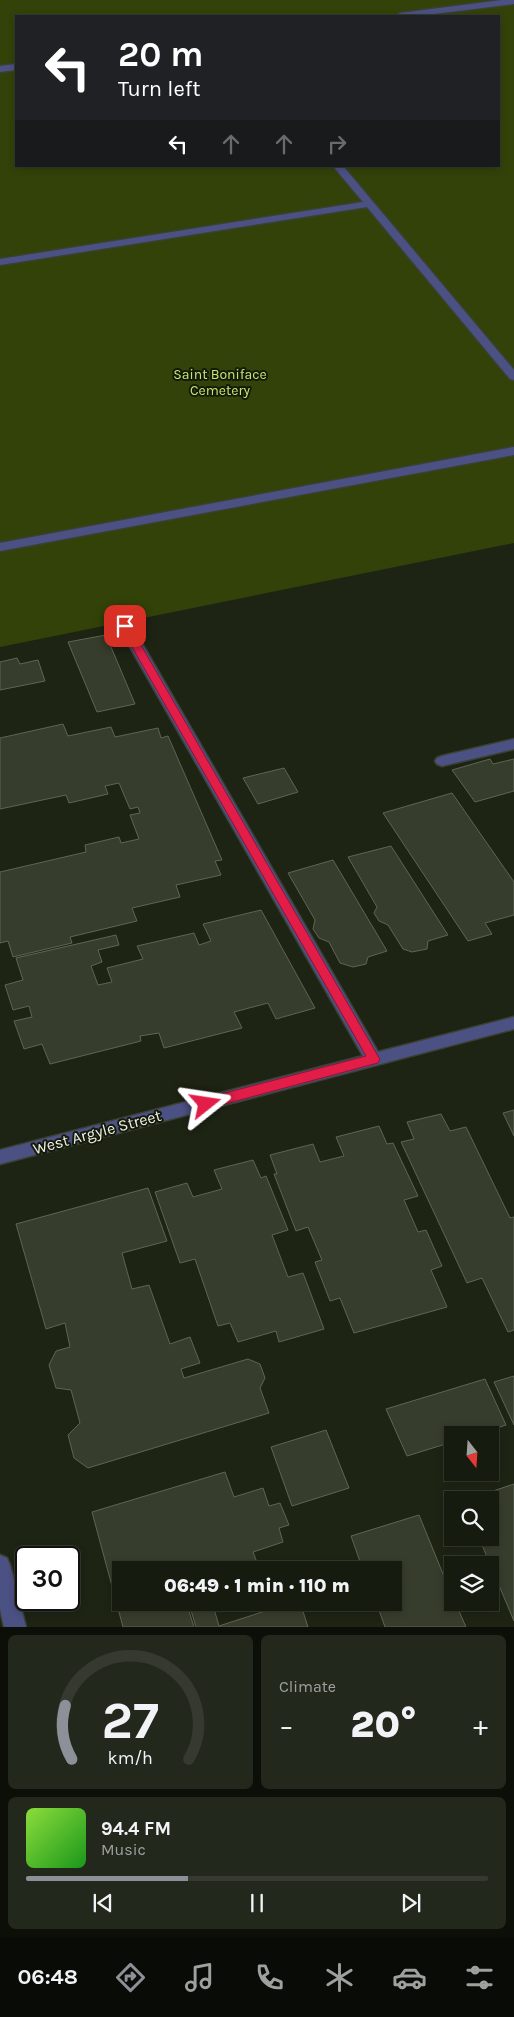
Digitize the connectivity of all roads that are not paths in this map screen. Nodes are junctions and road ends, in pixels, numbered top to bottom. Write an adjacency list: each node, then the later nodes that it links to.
1 (514, 1): 2 (street)
2 (408, 15)
3 (15, 67): 4 (street)
4 (0, 70)
5 (339, 167): 6 (street)
6 (369, 204): 7 (street); 8 (street)
7 (0, 262)
8 (514, 377)
9 (514, 451): 10 (street)
10 (0, 547)
11 (125, 626): 15 (street)
12 (514, 744): 13 (street)
13 (442, 762)
14 (514, 1023): 15 (street, West Argyle Street)
15 (374, 1059): 16 (street, West Argyle Street)
16 (0, 1157)
17 (0, 1565): 18 (street)
18 (9, 1617)

